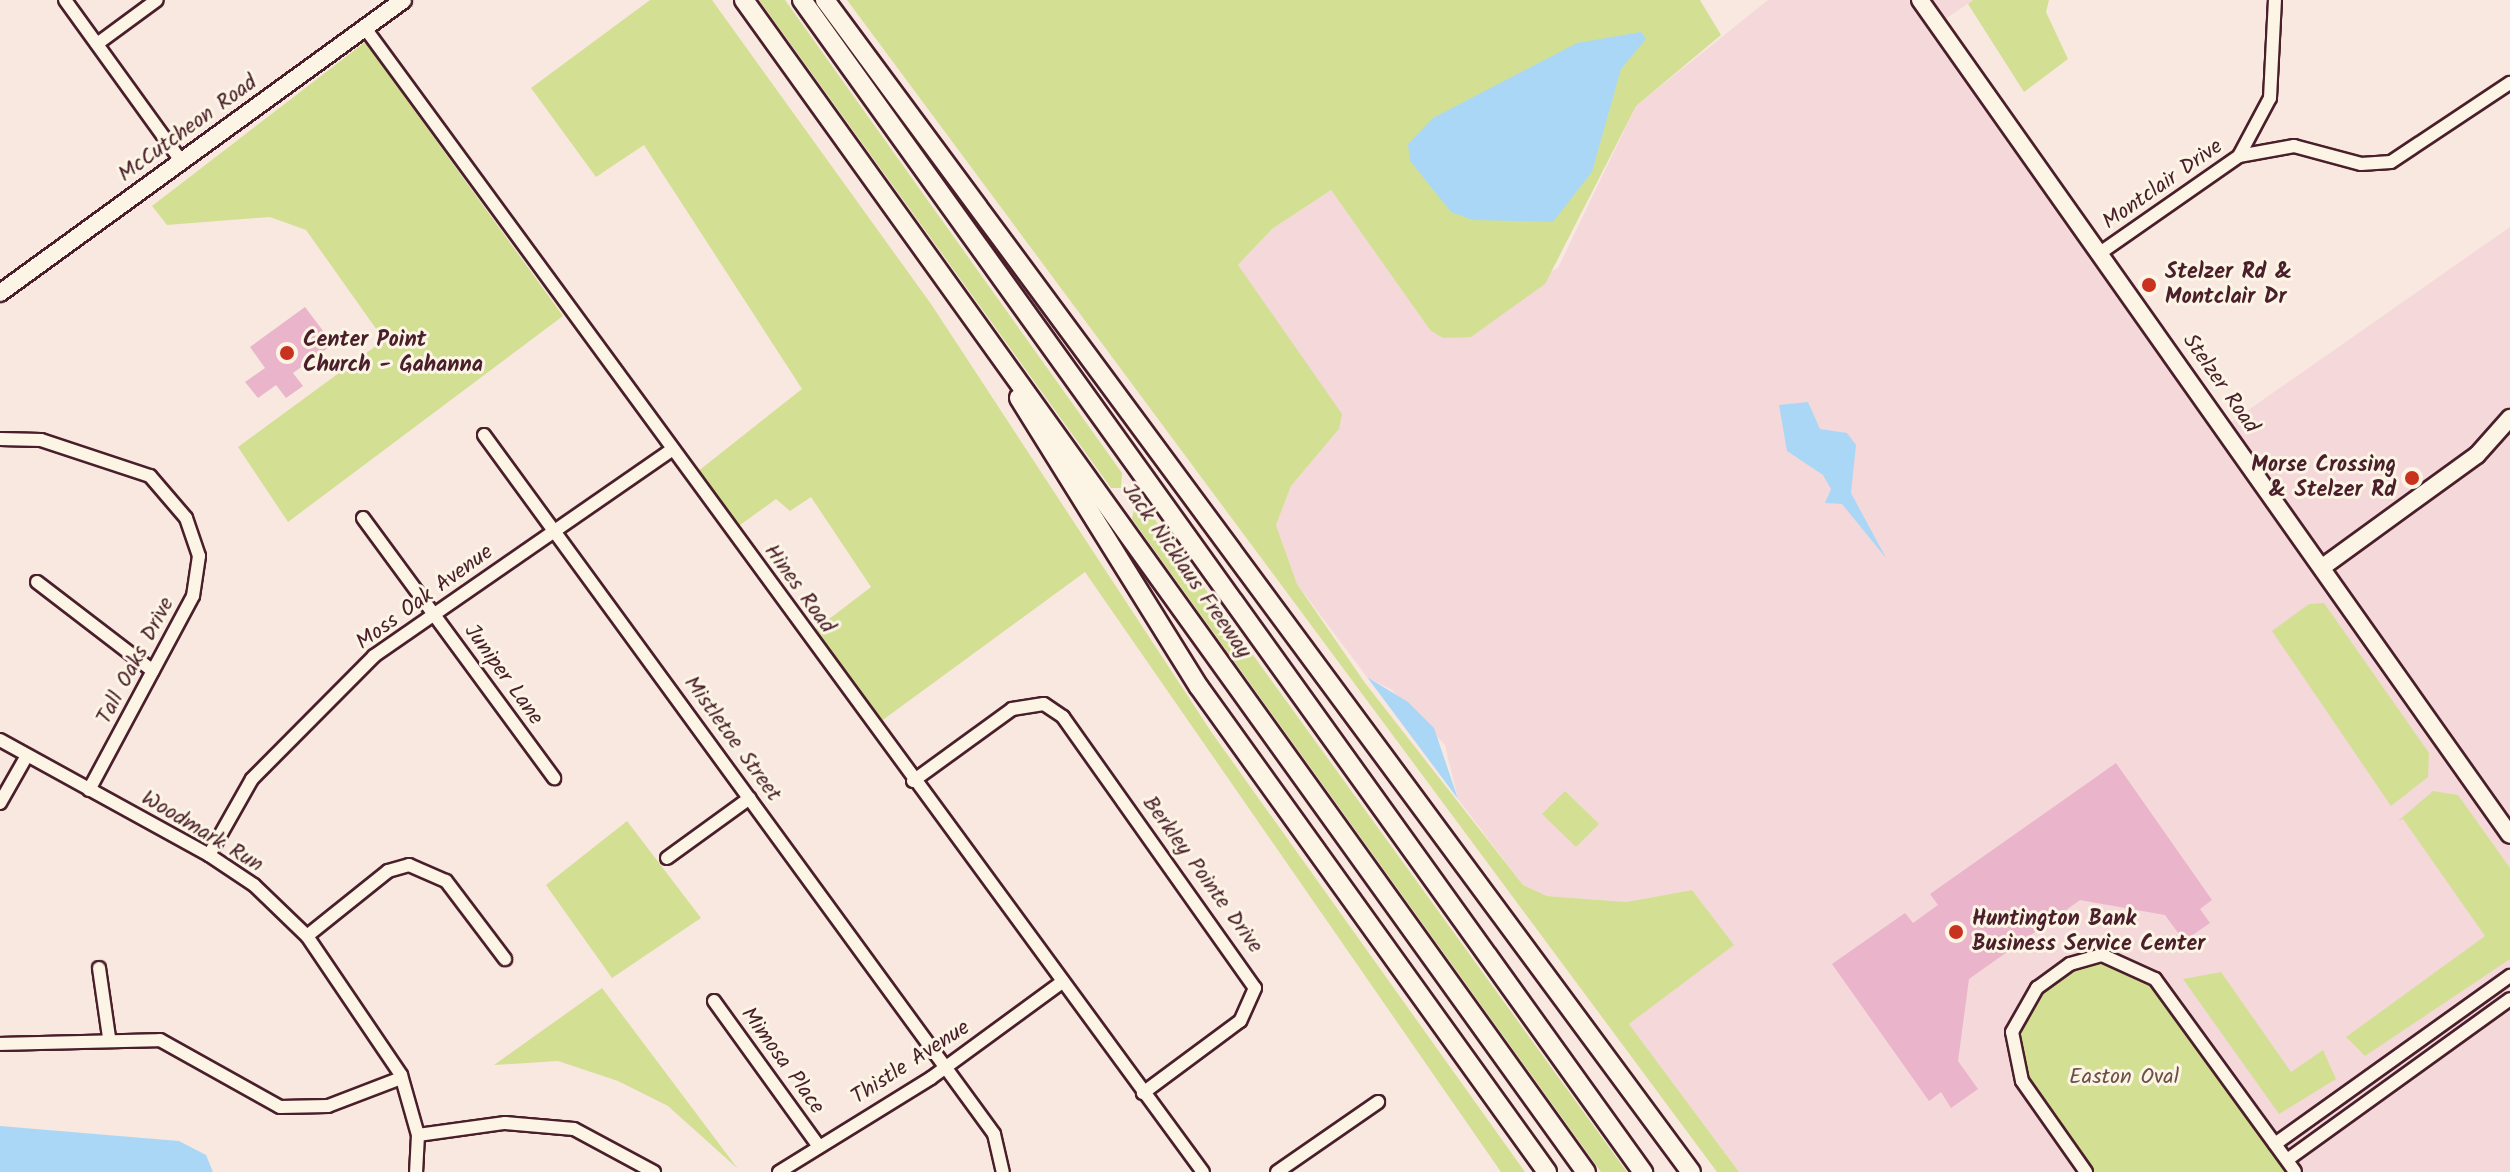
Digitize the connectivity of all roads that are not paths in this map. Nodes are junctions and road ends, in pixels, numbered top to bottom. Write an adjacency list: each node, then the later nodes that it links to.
1 (65, 0): 10 (street)
2 (157, 0): 10 (street)
3 (403, 0): 9 (main road, McCutcheon Road)
4 (744, 0): 16 (highway, Jack Nicklaus Freeway)
5 (802, 0): 64 (highway, Jack Nicklaus Freeway)
6 (825, 0): 65 (highway)
7 (1920, 0): 14 (main road, Stelzer Road)
8 (2275, 0): 12 (street)
9 (365, 28): 13 (main road, McCutcheon Road); 20 (street, Hines Road)
10 (97, 44): 13 (street)
11 (2510, 83): 12 (street, Montclair Drive)
12 (2239, 156): 14 (street, Montclair Drive)
13 (181, 161): 15 (main road, McCutcheon Road)
14 (2100, 253): 23 (main road, Stelzer Road)
15 (0, 293)
16 (997, 360): 48 (highway); 63 (highway, Jack Nicklaus Freeway)
17 (2510, 418): 23 (main road)
18 (484, 435): 22 (street, Mistletoe Street)
19 (0, 439): 26 (street, Tall Oaks Drive)
20 (672, 450): 22 (street, Moss Oak Avenue); 30 (street, Hines Road)
21 (363, 518): 25 (street, Juniper Lane)
22 (555, 531): 25 (street, Moss Oak Avenue); 32 (street, Mistletoe Street)
23 (2324, 566): 34 (main road, Stelzer Road)
24 (37, 582): 26 (street)
25 (434, 614): 29 (street, Juniper Lane); 35 (street, Moss Oak Avenue)
26 (153, 671): 31 (street, Tall Oaks Drive)
27 (0, 740): 28 (street, Woodmark Run)
28 (25, 759): 31 (street, Woodmark Run); 33 (street)
29 (554, 778)
30 (913, 781): 41 (street, Hines Road); 49 (street, Berkley Pointe Drive)
31 (89, 790): 35 (street, Woodmark Run)
32 (750, 798): 36 (street); 46 (street, Mistletoe Street)
33 (0, 803)
34 (2510, 835)
35 (209, 855): 37 (street, Woodmark Run)
36 (667, 858)
37 (307, 936): 38 (street); 47 (street, Woodmark Run)
38 (505, 959)
39 (99, 968): 44 (street)
40 (2510, 976): 52 (street)
41 (1061, 983): 46 (street, Thistle Avenue); 49 (street, Hines Road)
42 (2510, 999): 54 (street)
43 (714, 1001): 53 (street, Mimosa Place)
44 (109, 1037): 45 (street); 47 (street)
45 (0, 1044)
46 (946, 1067): 53 (street, Thistle Avenue); 58 (street, Mistletoe Street)
47 (401, 1078): 51 (street, Woodmark Run)
48 (1481, 1081): 61 (highway); 62 (highway)
49 (1143, 1093): 59 (street, Hines Road)
50 (1378, 1102): 60 (street)
51 (418, 1135): 55 (street, Woodmark Run); 56 (street)
52 (2275, 1144): 54 (street); 66 (street)
53 (818, 1145): 57 (street, Thistle Avenue)
54 (2287, 1160): 67 (street)
55 (416, 1172)
56 (654, 1172)
57 (779, 1172)
58 (1003, 1172)
59 (1203, 1172)
60 (1277, 1172)
61 (1535, 1172)
62 (1547, 1172)
63 (1586, 1172)
64 (1643, 1172)
65 (1694, 1172)
66 (2086, 1172)
67 (2295, 1172)

